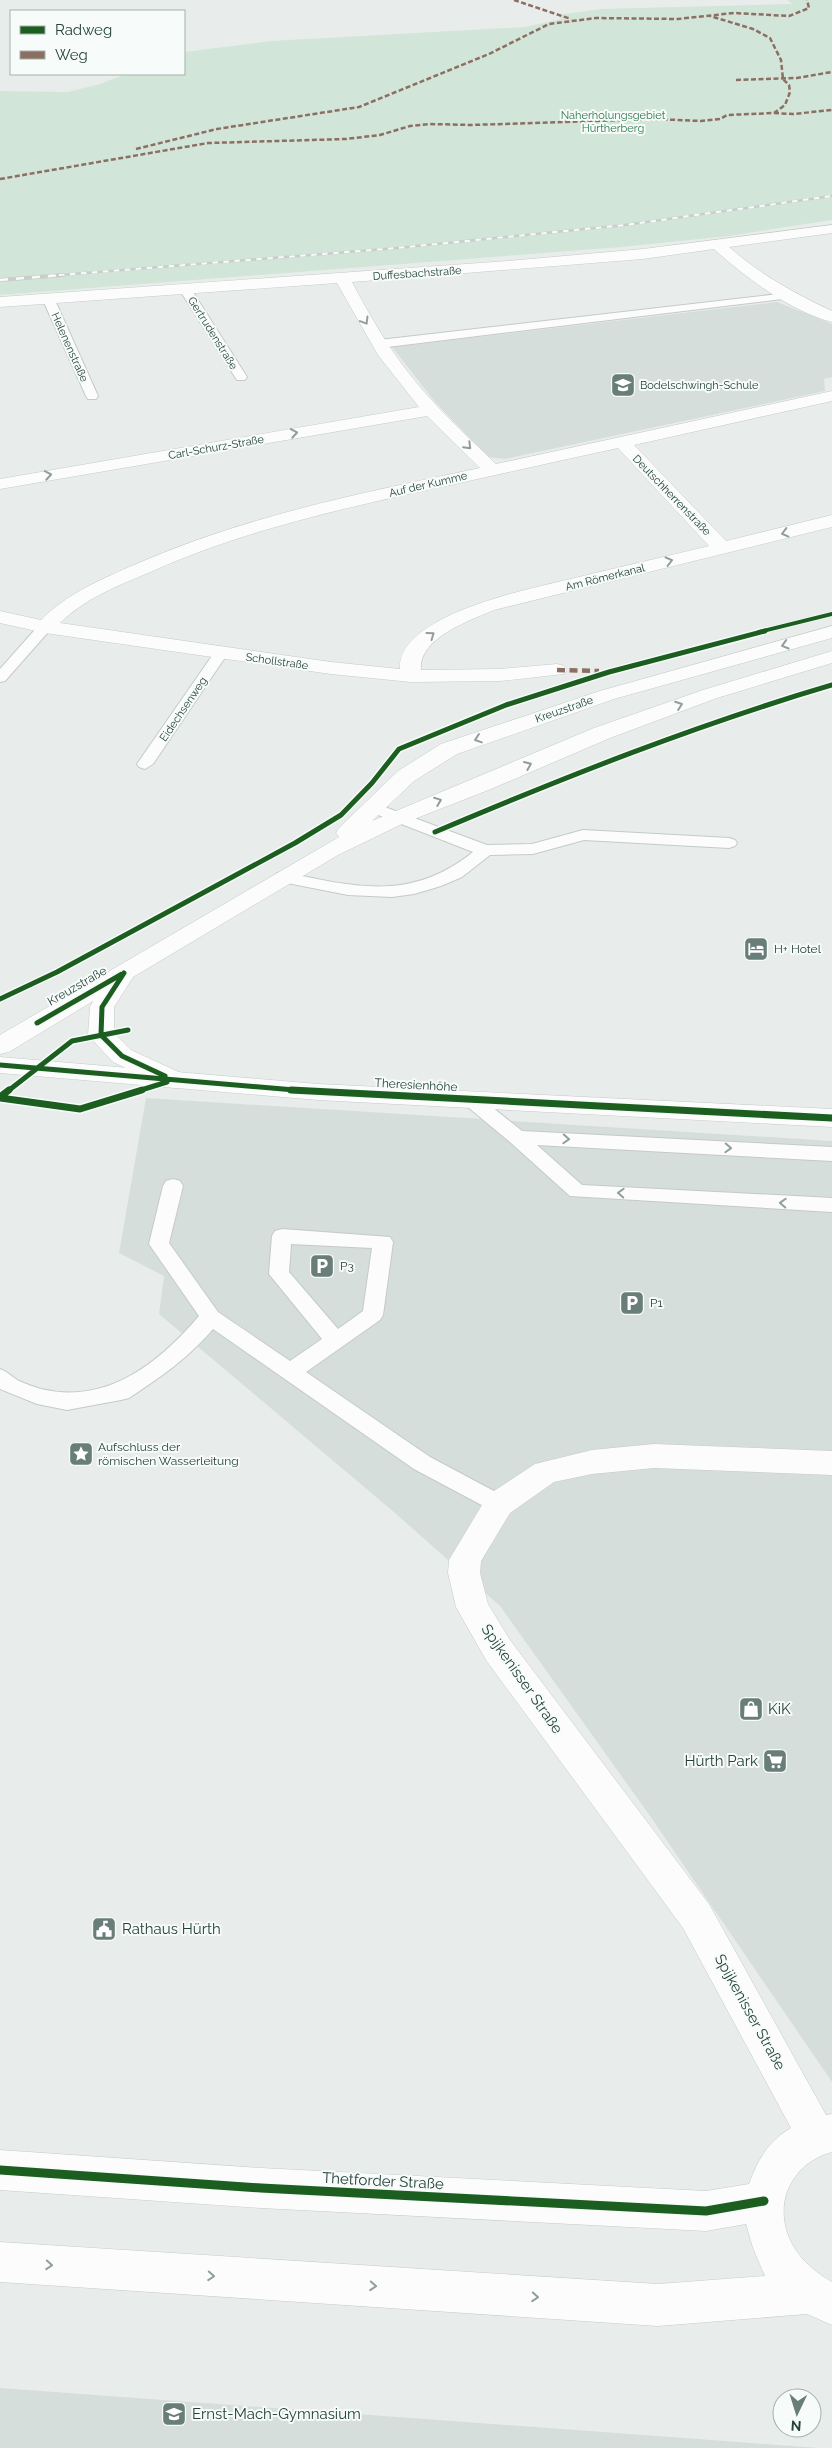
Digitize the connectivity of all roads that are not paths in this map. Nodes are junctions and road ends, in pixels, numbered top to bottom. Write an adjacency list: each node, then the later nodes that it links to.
1 (832, 228): 2 (street, Duffesbachstraße)
2 (718, 245): 3 (street, Duffesbachstraße); 5 (street)
3 (342, 278): 4 (street, Duffesbachstraße); 9 (street, one-way to 9)
4 (185, 289): 6 (street, Duffesbachstraße); 10 (lane, Gertrudenstraße)
5 (788, 296): 8 (street); 9 (lane)
6 (48, 298): 7 (street, Duffesbachstraße); 11 (lane, Helenenstraße)
7 (0, 302)
8 (832, 317)
9 (379, 344): 13 (street)
10 (241, 377)
11 (92, 396)
12 (832, 396): 14 (street, Auf der Kumme)
13 (431, 410): 15 (street, one-way to 15); 16 (street, Carl-Schurz-Straße, one-way to 13)
14 (621, 442): 15 (street, Auf der Kumme); 18 (street, Deutschherrenstraße)
15 (492, 470): 20 (street, Auf der Kumme)
16 (0, 484)
17 (832, 521): 18 (street, Am Römerkanal, one-way to 18)
18 (722, 548): 25 (street, Am Römerkanal, one-way to 18)
19 (0, 617): 20 (street, Schollstraße)
20 (45, 627): 22 (street, Schollstraße); 26 (lane)
21 (832, 632): 28 (street, Kreuzstraße, one-way to 28)
22 (221, 653): 25 (street, Schollstraße); 27 (lane, Eidechsenweg)
23 (832, 657): 29 (street, Kreuzstraße, one-way to 23)
24 (556, 670): 25 (street, Schollstraße)
25 (411, 676)
26 (0, 678)
27 (145, 764)
28 (374, 808): 29 (lane); 31 (street, Kreuzstraße)
29 (396, 818): 31 (street, Kreuzstraße); 32 (lane)
30 (729, 842): 32 (lane)
31 (330, 850): 33 (street, Kreuzstraße)
32 (486, 850): 33 (lane)
33 (283, 877): 34 (street, Kreuzstraße)
34 (124, 973): 35 (street, Kreuzstraße); 37 (street, Kreuzstraße)
35 (0, 1046)
36 (0, 1065): 37 (street, Theresienhöhe)
37 (174, 1080): 38 (street, Theresienhöhe)
38 (470, 1099): 39 (street, Theresienhöhe); 40 (lane)
39 (832, 1118)
40 (517, 1136): 41 (lane, one-way to 41); 43 (lane, one-way to 40)
41 (832, 1154)
42 (173, 1186): 44 (lane)
43 (832, 1206)
44 (211, 1317): 46 (lane); 47 (lane)
45 (336, 1340): 45 (lane); 46 (lane)
46 (290, 1372): 49 (lane)
47 (0, 1377)
48 (826, 1460): 49 (street, Spijkenisser Straße)
49 (499, 1504): 50 (street, Spijkenisser Straße)
50 (824, 2134): 52 (street)
51 (0, 2170): 52 (street, Thetforder Straße)
52 (764, 2201): 54 (street)
53 (0, 2262): 54 (street, one-way to 54)
54 (820, 2298)

